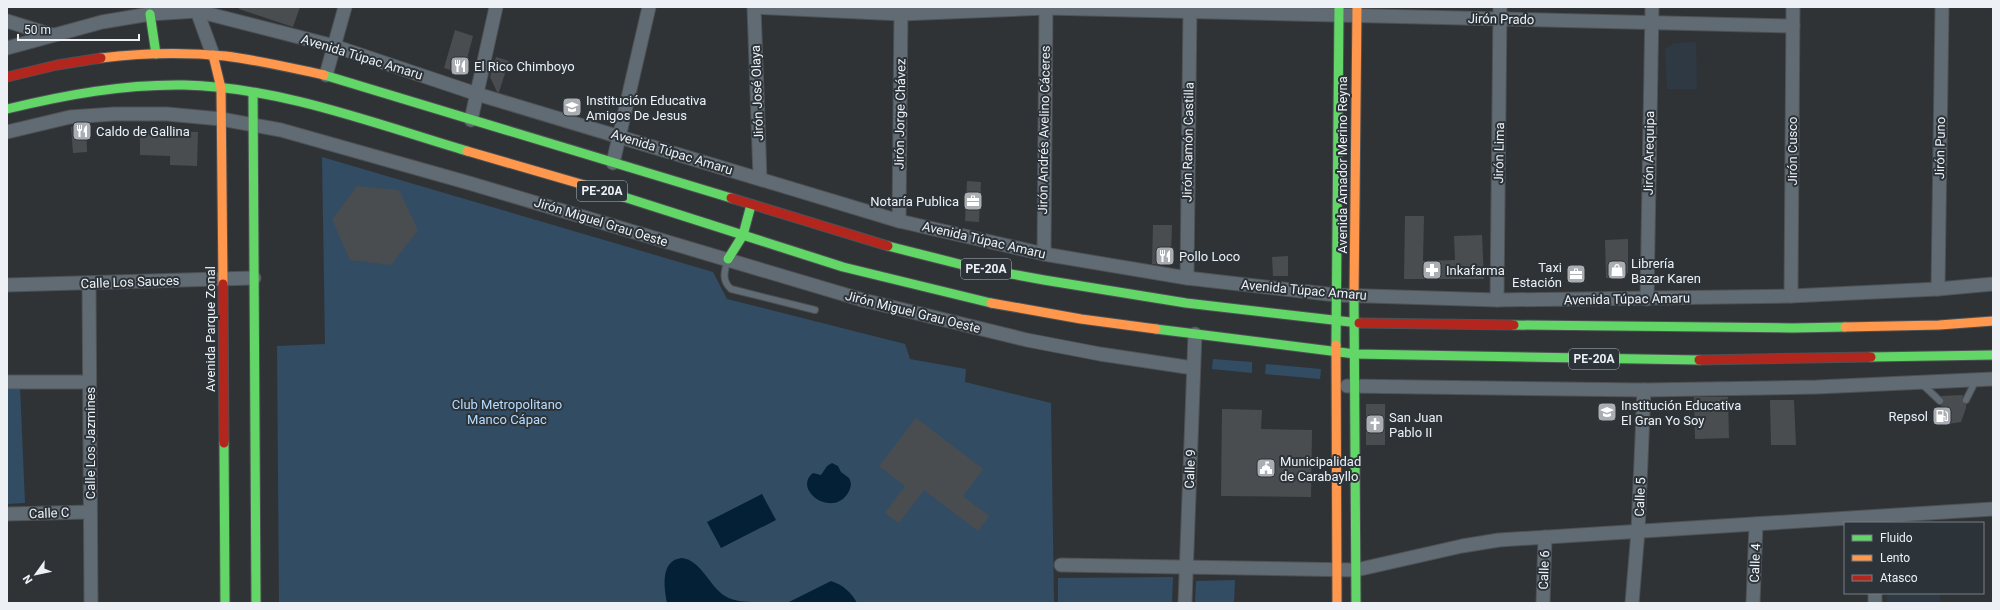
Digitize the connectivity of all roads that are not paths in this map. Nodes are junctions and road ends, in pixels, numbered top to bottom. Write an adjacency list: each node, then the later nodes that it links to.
1 (345, 7): 20 (street)
2 (496, 7): 28 (street)
3 (649, 7): 34 (street)
4 (754, 7): 11 (street, Jirón Prado); 36 (street, Jirón José Olaya)
5 (1046, 7): 10 (street, Jirón Prado); 11 (street, Jirón Prado); 40 (street, Jirón Andrés Avelino Cáceres)
6 (1652, 7): 17 (street, Jirón Arequipa)
7 (1793, 7): 18 (street, Jirón Cusco)
8 (1942, 7): 48 (street, Jirón Puno)
9 (197, 9): 15 (street, Avenida Túpac Amaru); 20 (street, Avenida Túpac Amaru); 23 (street)
10 (1190, 9): 12 (street, Jirón Prado); 43 (street, Jirón Ramón Castilla)
11 (901, 10): 38 (street, Jirón Jorge Chávez)
12 (1339, 11): 13 (street, Jirón Prado); 49 (main road, Avenida Amador Merino Reyna)
13 (1357, 12): 14 (street, Jirón Prado); 50 (main road, Avenida Amador Merino Reyna)
14 (1500, 13): 17 (street, Jirón Prado); 53 (street, Jirón Lima)
15 (150, 14): 19 (street, Avenida Túpac Amaru); 22 (main road)
16 (7, 21): 19 (street)
17 (1651, 23): 18 (street, Jirón Prado); 52 (street, Jirón Arequipa)
18 (1793, 26): 51 (street, Jirón Cusco)
19 (52, 35): 21 (street, Avenida Túpac Amaru)
20 (334, 46): 24 (street); 28 (street, Avenida Túpac Amaru)
21 (7, 48)
22 (156, 54): 23 (main road, Avenida Túpac Amaru / PE-20A); 25 (main road, Avenida Túpac Amaru / PE-20A)
23 (213, 55): 24 (main road, Avenida Túpac Amaru / PE-20A); 26 (main road, Avenida Parque Zonal)
24 (326, 75): 31 (main road, Avenida Túpac Amaru / PE-20A)
25 (7, 77)
26 (221, 88): 27 (main road, PE-20A); 29 (main road, PE-20A); 30 (main road, Avenida Parque Zonal)
27 (253, 93): 32 (main road); 39 (main road, PE-20A)
28 (477, 94): 31 (street); 34 (street, Avenida Túpac Amaru)
29 (7, 109)
30 (221, 119): 32 (street, Jirón Miguel Grau Oeste); 33 (street, Jirón Miguel Grau Oeste); 44 (main road, Avenida Parque Zonal)
31 (471, 120): 35 (main road, Avenida Túpac Amaru / PE-20A)
32 (253, 125): 41 (street, Jirón Miguel Grau Oeste); 42 (main road)
33 (7, 132)
34 (618, 136): 35 (street); 36 (street, Avenida Túpac Amaru)
35 (613, 163): 37 (main road, Avenida Túpac Amaru / PE-20A)
36 (760, 178): 38 (street, Avenida Túpac Amaru)
37 (751, 205): 39 (main road); 56 (main road, Avenida Túpac Amaru / PE-20A)
38 (899, 221): 40 (street, Avenida Túpac Amaru)
39 (743, 235): 41 (main road); 58 (main road, PE-20A)
40 (1044, 254): 43 (street, Avenida Túpac Amaru)
41 (728, 260): 54 (lane); 62 (street, Jirón Miguel Grau Oeste)
42 (254, 278): 44 (street, Calle Los Sauces); 86 (main road)
43 (1187, 278): 49 (street, Avenida Túpac Amaru)
44 (222, 279): 45 (street, Calle Los Sauces); 85 (main road, Avenida Parque Zonal)
45 (89, 283): 47 (street, Calle Los Sauces); 66 (street, Calle Los Jazmines)
46 (1993, 284): 48 (street, Avenida Túpac Amaru)
47 (7, 285)
48 (1938, 289): 51 (street, Avenida Túpac Amaru)
49 (1336, 295): 50 (street, Avenida Túpac Amaru); 56 (main road, Avenida Amador Merino Reyna)
50 (1354, 295): 53 (street, Avenida Túpac Amaru); 57 (main road, Avenida Amador Merino Reyna)
51 (1791, 296): 52 (street, Avenida Túpac Amaru)
52 (1647, 299): 53 (street, Avenida Túpac Amaru)
53 (1497, 300)
54 (815, 310)
55 (1993, 321): 57 (main road, Avenida Túpac Amaru / PE-20A)
56 (1336, 322): 57 (main road, Avenida Túpac Amaru / PE-20A); 59 (main road, Avenida Amador Merino Reyna)
57 (1354, 323): 60 (main road, Avenida Amador Merino Reyna)
58 (1195, 334): 59 (main road, PE-20A); 62 (street, Calle 9)
59 (1336, 351): 60 (main road, PE-20A); 68 (main road, Avenida Amador Merino Reyna)
60 (1354, 354): 61 (main road, PE-20A); 69 (main road, Avenida Amador Merino Reyna)
61 (1993, 355)
62 (1194, 368): 81 (street, Calle 9)
63 (1976, 380): 64 (street); 67 (street); 71 (lane)
64 (1993, 380)
65 (7, 382): 66 (street)
66 (90, 382): 74 (street, Calle Los Jazmines)
67 (1921, 382): 70 (street); 72 (lane)
68 (1336, 385): 69 (street); 82 (main road, Avenida Amador Merino Reyna)
69 (1354, 386): 70 (street); 83 (main road, Avenida Amador Merino Reyna)
70 (1644, 390): 78 (street, Calle 5)
71 (1966, 400)
72 (1940, 401)
73 (1993, 509): 76 (street)
74 (90, 512): 75 (street, Calle C); 84 (street, Calle Los Jazmines)
75 (7, 514)
76 (1878, 520): 77 (street)
77 (1756, 524): 78 (street); 92 (street, Calle 4)
78 (1638, 531): 79 (street); 91 (street, Calle 5)
79 (1545, 537): 83 (street); 90 (street, Calle 6)
80 (1061, 565): 81 (street)
81 (1186, 567): 82 (street); 87 (street, Calle 9)
82 (1336, 570): 83 (street); 88 (main road, Avenida Amador Merino Reyna)
83 (1356, 570): 89 (main road, Avenida Amador Merino Reyna)
84 (91, 603)
85 (225, 603)
86 (256, 603)
87 (1185, 603)
88 (1337, 603)
89 (1356, 603)
90 (1542, 603)
91 (1632, 603)
92 (1753, 603)

